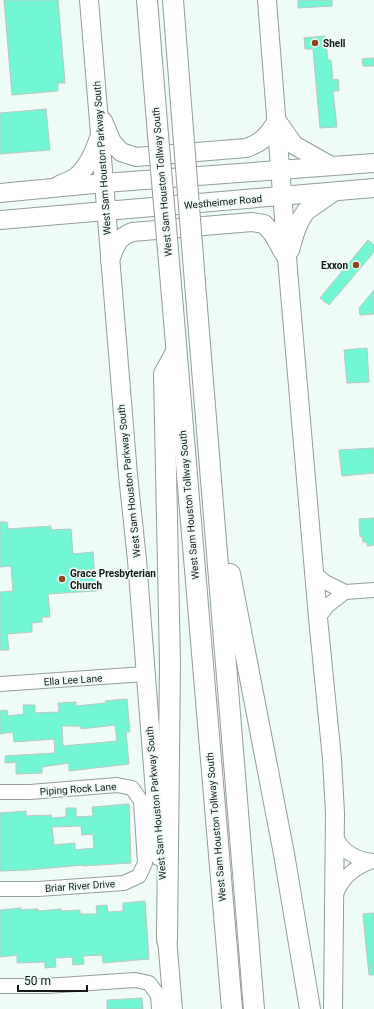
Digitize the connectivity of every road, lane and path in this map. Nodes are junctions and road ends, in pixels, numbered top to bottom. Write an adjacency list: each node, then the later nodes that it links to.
1 (90, 0): 5 (main road, West Sam Houston Parkway South)
2 (147, 0): 21 (highway, West Sam Houston Tollway South, bridge)
3 (173, 0): 22 (highway, bridge)
4 (267, 0): 6 (main road)
5 (99, 113): 6 (main road); 7 (main road, West Sam Houston Parkway South)
6 (277, 121): 9 (main road); 10 (main road)
7 (100, 134): 11 (main road, West Sam Houston Parkway South); 12 (main road)
8 (374, 163): 9 (main road)
9 (331, 166): 10 (main road)
10 (280, 170): 11 (main road); 16 (main road)
11 (104, 183): 12 (main road); 17 (main road, West Sam Houston Parkway South)
12 (53, 188): 15 (main road)
13 (374, 188): 14 (main road, Westheimer Road)
14 (333, 192): 16 (main road, Westheimer Road); 19 (main road)
15 (0, 193)
16 (282, 197): 17 (main road, Westheimer Road); 19 (main road)
17 (106, 212): 18 (main road, Westheimer Road); 20 (main road, West Sam Houston Parkway South)
18 (0, 220)
19 (288, 260): 20 (main road); 23 (main road)
20 (110, 261): 27 (main road, West Sam Houston Parkway South)
21 (176, 352): 35 (highway); 39 (highway, West Sam Houston Tollway South)
22 (211, 484): 40 (highway); 41 (highway)
23 (314, 573): 25 (street); 26 (main road)
24 (374, 590): 25 (street)
25 (345, 592): 26 (street)
26 (318, 618): 31 (main road)
27 (146, 674): 28 (street, Ella Lee Lane); 35 (main road, West Sam Houston Parkway South)
28 (0, 684)
29 (0, 792): 30 (street, Piping Rock Lane)
30 (143, 834): 33 (street, Briar River Drive)
31 (335, 836): 32 (street); 34 (main road)
32 (373, 861): 34 (street)
33 (0, 889)
34 (334, 907): 42 (main road)
35 (167, 940): 38 (main road, West Sam Houston Parkway South)
36 (0, 986): 37 (street)
37 (159, 1009)
38 (173, 1009)
39 (232, 1009)
40 (254, 1009)
41 (310, 1009)
42 (333, 1009)

